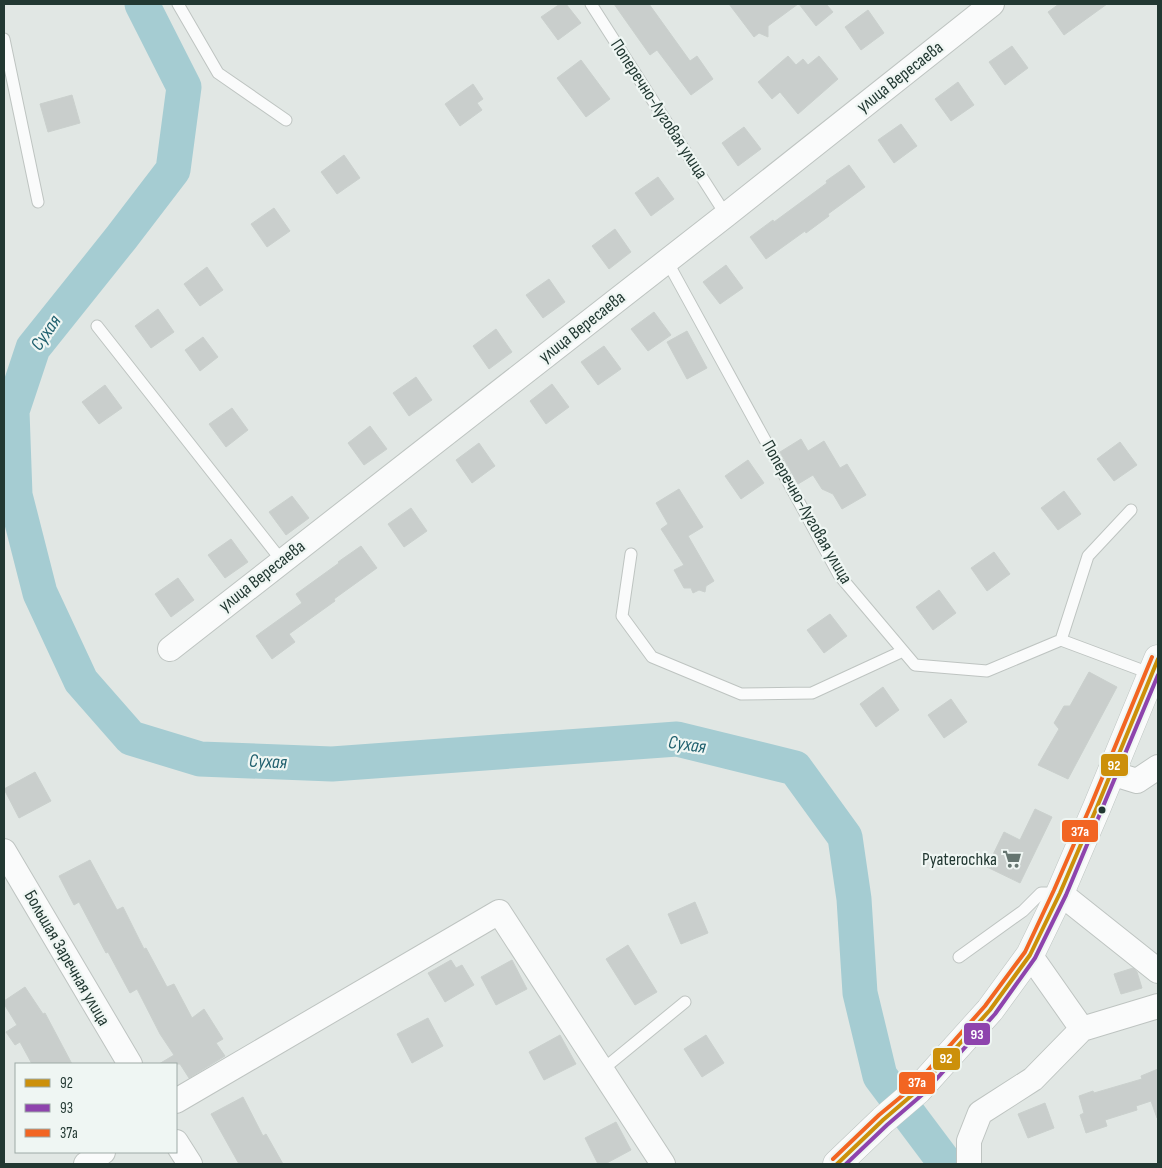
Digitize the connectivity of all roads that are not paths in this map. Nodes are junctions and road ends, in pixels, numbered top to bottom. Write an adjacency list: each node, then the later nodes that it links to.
1 (178, 4): 5 (lane)
2 (591, 4): 7 (lane, Поперечно-Луговая улица)
3 (992, 4): 7 (street, улица Вересаева)
4 (4, 39): 6 (lane)
5 (286, 120)
6 (38, 202)
7 (726, 215): 8 (street, улица Вересаева)
8 (667, 261): 12 (street, улица Вересаева); 15 (lane, Поперечно-Луговая улица)
9 (97, 326): 12 (lane)
10 (1131, 510): 13 (lane)
11 (631, 554): 15 (lane)
12 (282, 561): 14 (street, улица Вересаева)
13 (1061, 640): 15 (lane, Поперечно-Луговая улица); 16 (lane)
14 (170, 649)
15 (904, 651)
16 (1155, 666): 18 (main road)
17 (1158, 767): 18 (street)
18 (1111, 774): 20 (main road)
19 (7, 862): 27 (street, Большая Заречная улица)
20 (1060, 893): 21 (main road); 22 (lane); 23 (street)
21 (1030, 955): 26 (street); 35 (main road)
22 (959, 957)
23 (1158, 971)
24 (686, 1002): 28 (lane)
25 (1158, 1006): 26 (street)
26 (1082, 1029): 36 (street)
27 (129, 1063)
28 (602, 1070): 29 (street); 34 (street)
29 (178, 1100)
30 (178, 1145): 33 (street)
31 (102, 1153): 32 (street)
32 (86, 1164)
33 (190, 1164)
34 (663, 1164)
35 (837, 1164)
36 (969, 1164)

